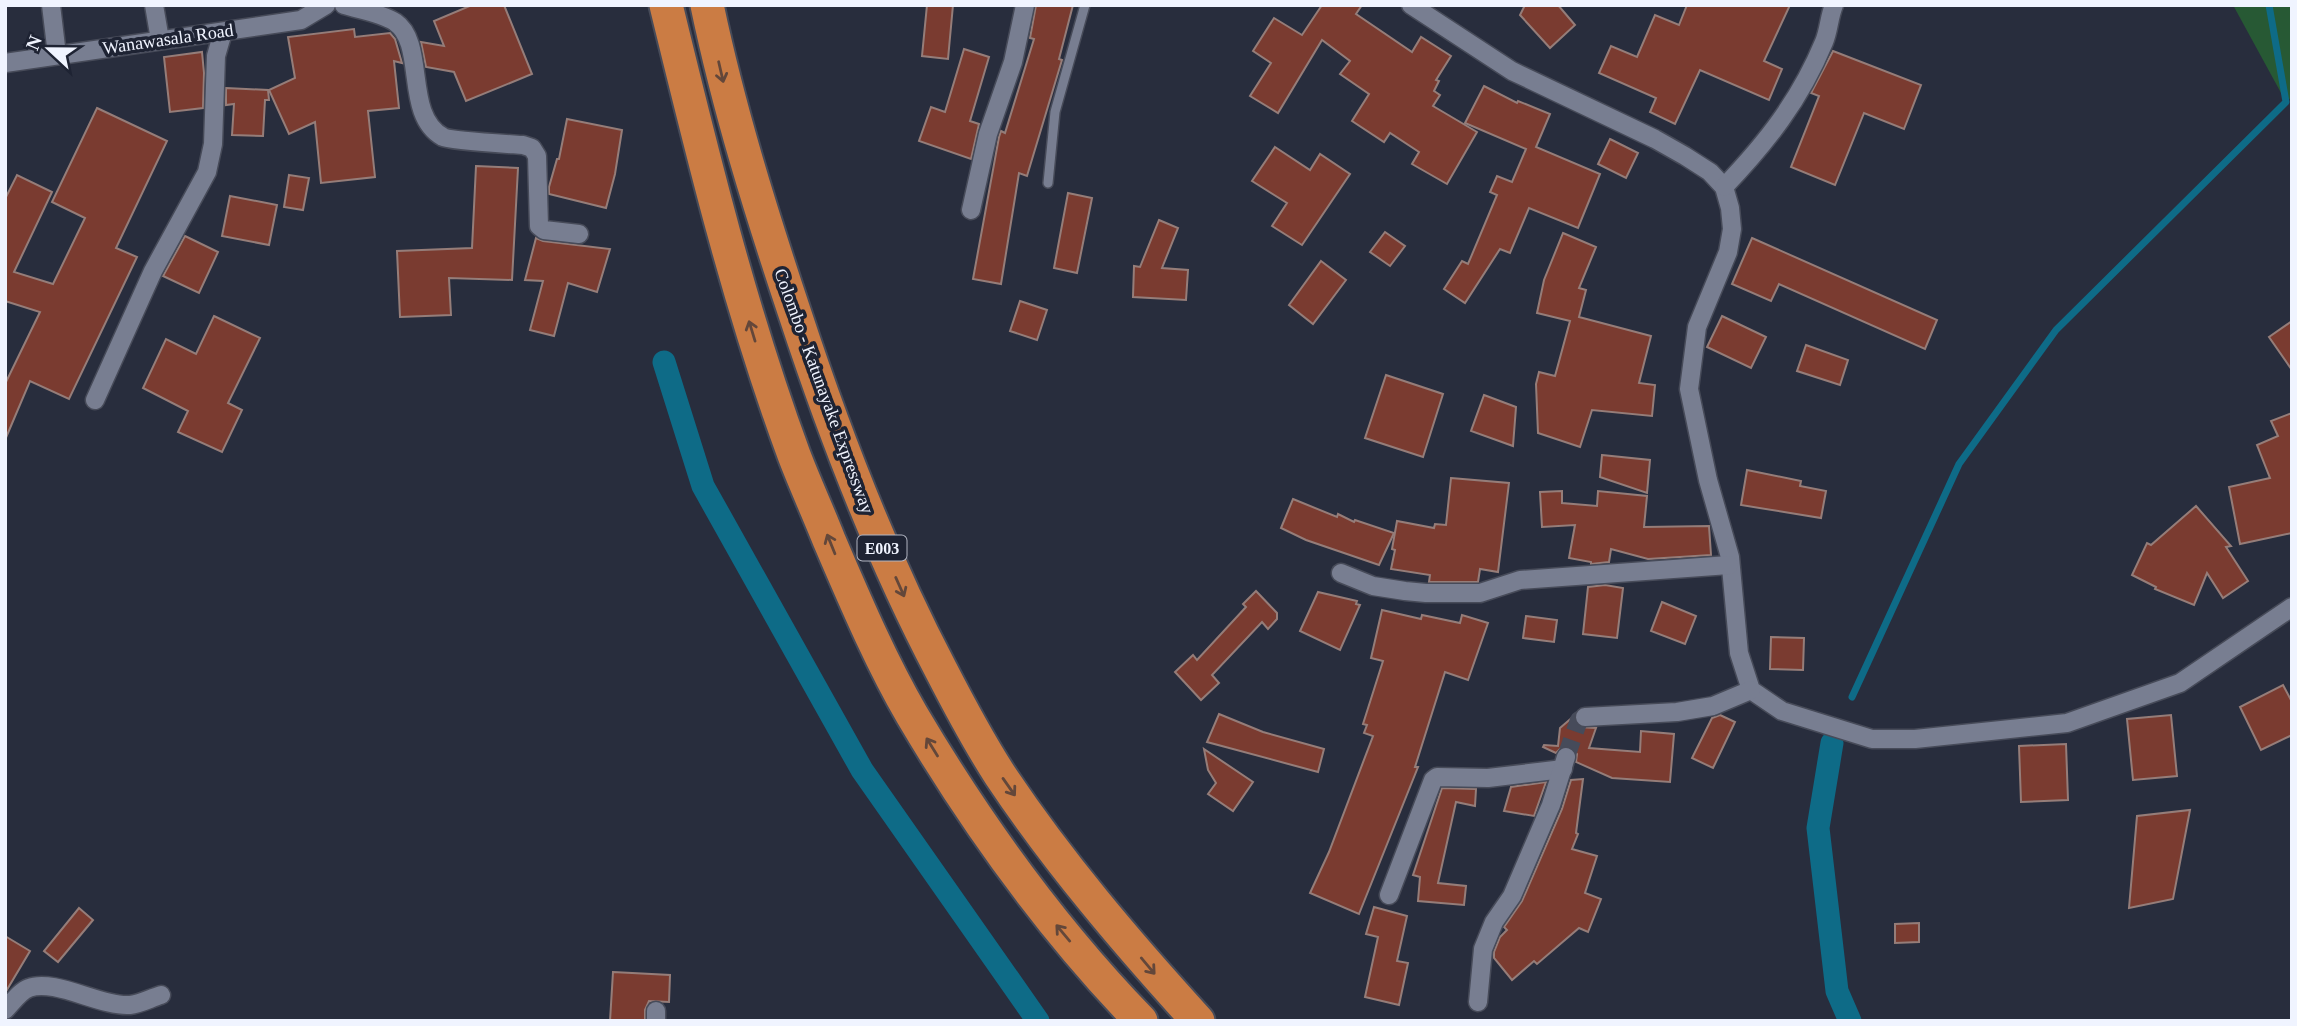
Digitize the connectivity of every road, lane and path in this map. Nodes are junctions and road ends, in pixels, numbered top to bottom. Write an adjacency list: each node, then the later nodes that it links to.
1 (51, 5): 13 (street)
2 (154, 5): 12 (street)
3 (327, 5): 11 (street, Wanawasala Road)
4 (344, 5): 18 (street)
5 (666, 5): 29 (highway, E003, one-way to 5)
6 (707, 5): 30 (highway, Colombo - Katunayake Expressway / E003, one-way to 30)
7 (1026, 5): 17 (street)
8 (1084, 5): 15 (lane)
9 (1411, 5): 16 (street)
10 (1833, 5): 16 (street)
11 (223, 32): 12 (street, Wanawasala Road); 19 (street)
12 (160, 40): 13 (street, Wanawasala Road)
13 (57, 55): 14 (street, Wanawasala Road)
14 (5, 63)
15 (1048, 183)
16 (1724, 187): 20 (street)
17 (971, 210)
18 (579, 234)
19 (95, 400)
20 (1729, 565): 21 (street); 23 (street)
21 (1341, 573)
22 (2292, 607): 23 (street)
23 (1751, 690): 24 (street)
24 (1585, 717)
25 (1389, 895): 27 (street)
26 (161, 995): 28 (street)
27 (1478, 1002)
28 (5, 1010)
29 (1141, 1021)
30 (1198, 1021)

